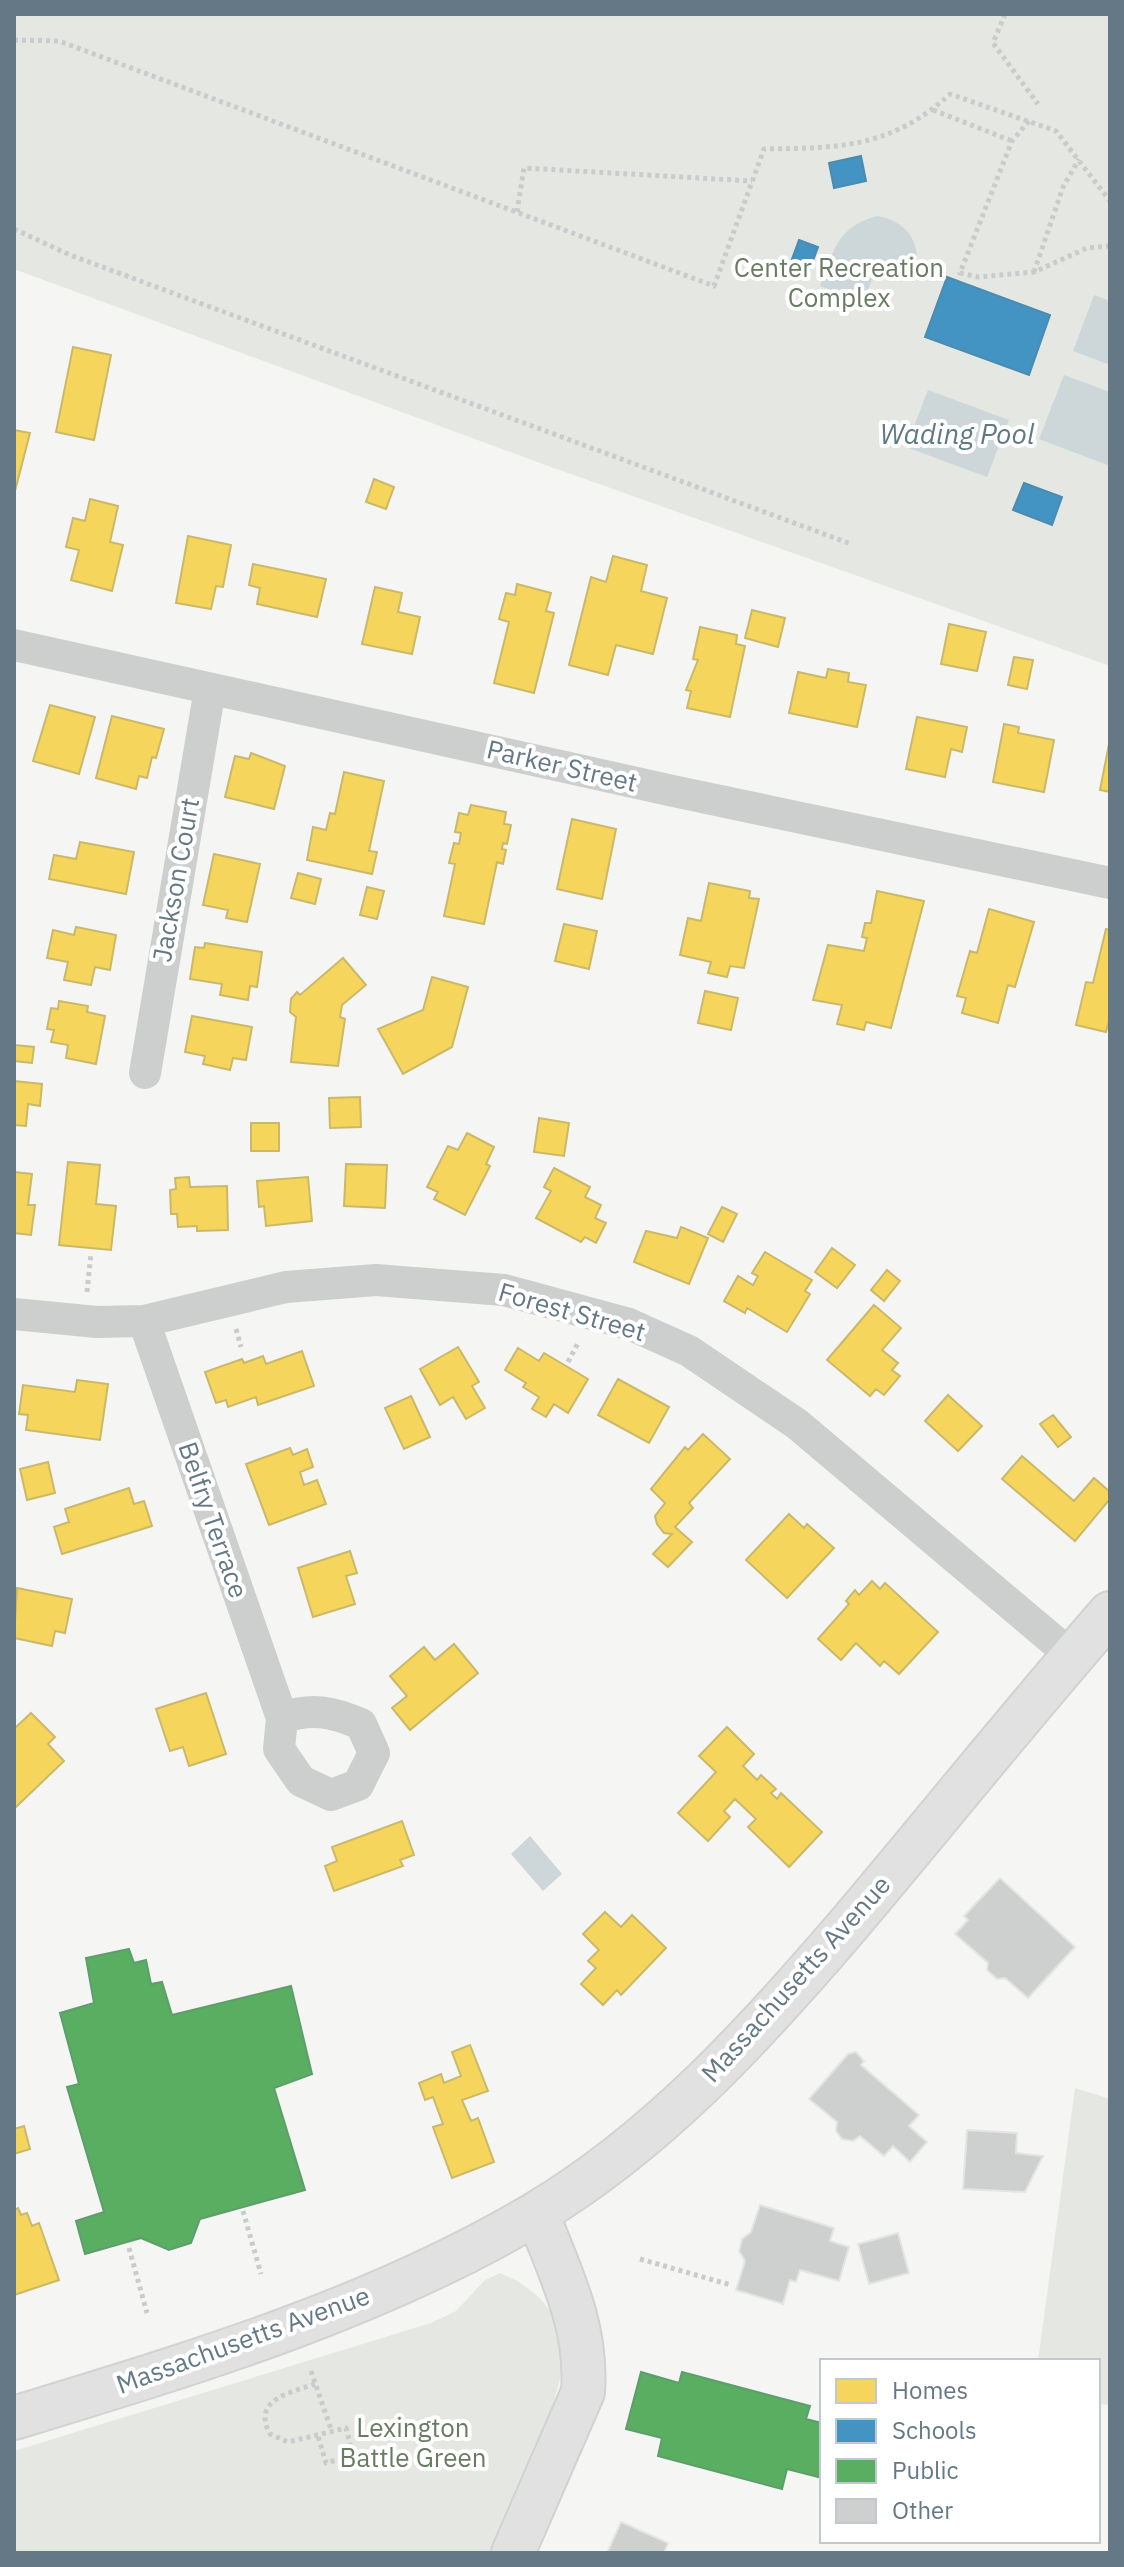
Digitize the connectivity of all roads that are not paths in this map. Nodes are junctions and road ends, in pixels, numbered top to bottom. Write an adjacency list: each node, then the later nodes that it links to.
1 (14, 645): 2 (street, Parker Street)
2 (210, 689): 3 (street, Parker Street); 4 (street, Jackson Court)
3 (1110, 883)
4 (145, 1073)
5 (14, 1314): 6 (street, Forest Street)
6 (144, 1321): 8 (street, Forest Street); 9 (street, Belfry Terrace)
7 (1110, 1613): 8 (main road, Massachusetts Avenue)
8 (1073, 1657): 10 (main road, Massachusetts Avenue)
9 (282, 1718)
10 (537, 2213): 11 (main road, Massachusetts Avenue); 12 (main road)
11 (14, 2418)
12 (513, 2553)

